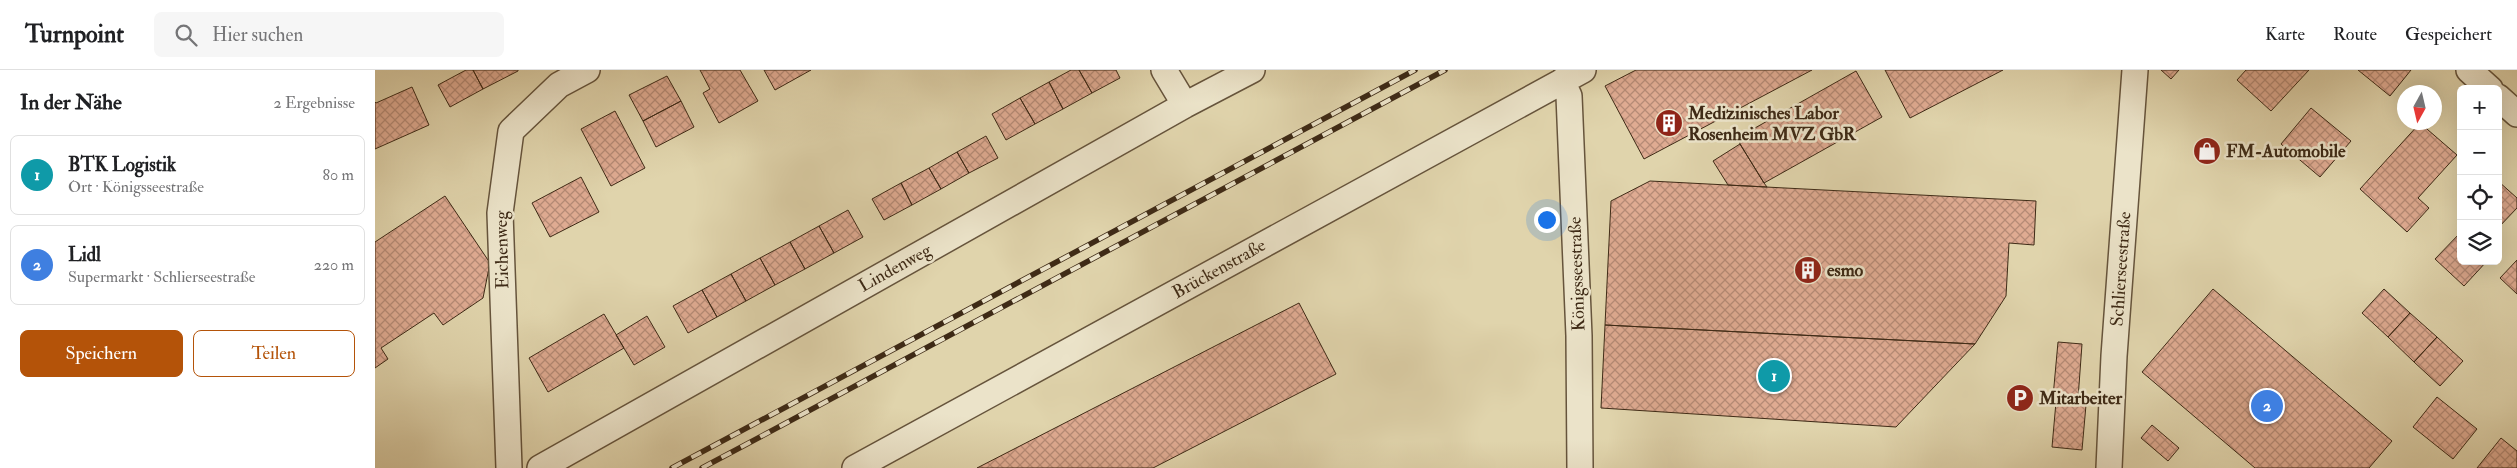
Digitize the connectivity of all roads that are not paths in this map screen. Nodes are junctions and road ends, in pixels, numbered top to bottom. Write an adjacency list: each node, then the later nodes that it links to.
1 (587, 70): 11 (street, Eichenweg)
2 (1164, 70): 9 (street)
3 (1252, 70): 9 (street, Lindenweg)
4 (2135, 70): 15 (street, Schlierseestraße)
5 (2469, 70): 7 (street)
6 (1573, 76): 13 (street, Brückenstraße); 14 (street, Königsseestraße)
7 (2486, 85)
8 (2502, 101): 10 (street)
9 (1185, 105): 12 (street, Lindenweg)
10 (2517, 114)
11 (509, 468)
12 (540, 468)
13 (855, 468)
14 (1580, 468)
15 (2109, 468)

